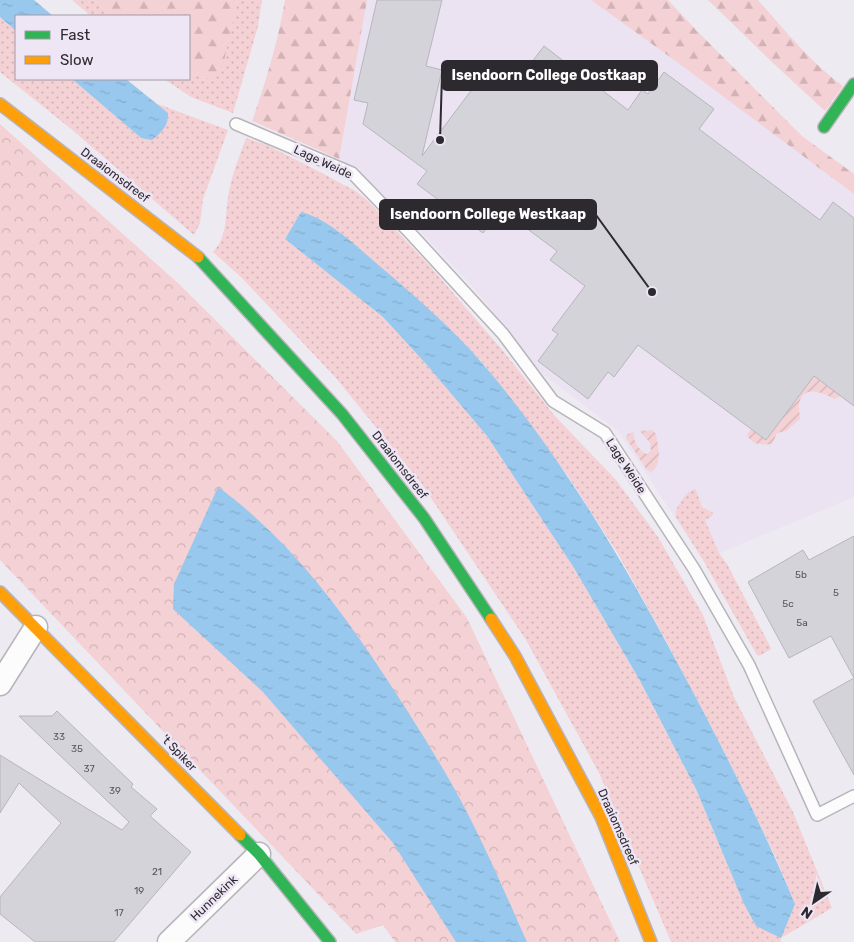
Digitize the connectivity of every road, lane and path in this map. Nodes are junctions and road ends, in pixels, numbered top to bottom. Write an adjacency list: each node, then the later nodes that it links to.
1 (854, 84): 4 (street)
2 (0, 104): 12 (street, Draaiomsdreef)
3 (236, 124): 8 (lane, Lage Weide)
4 (824, 127)
5 (0, 592): 6 (street, 't Spiker)
6 (36, 627): 7 (street); 9 (street, 't Spiker)
7 (0, 684)
8 (854, 796)
9 (259, 854): 10 (street, Hunnekink); 11 (street, 't Spiker)
10 (169, 942)
11 (330, 942)
12 (651, 942)

